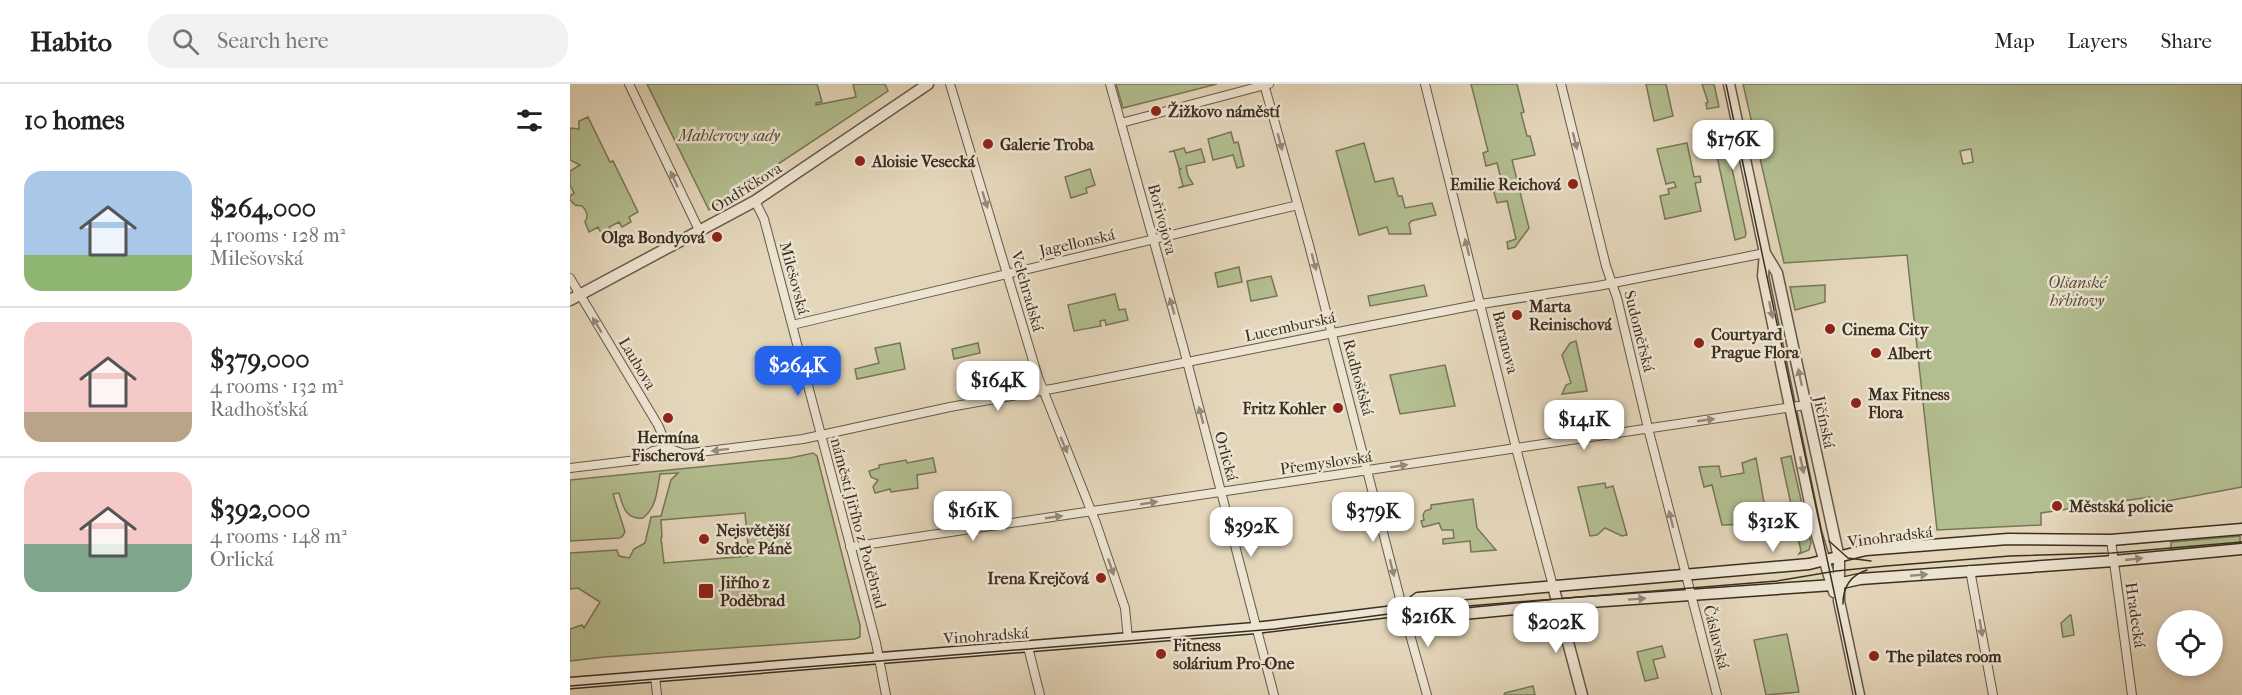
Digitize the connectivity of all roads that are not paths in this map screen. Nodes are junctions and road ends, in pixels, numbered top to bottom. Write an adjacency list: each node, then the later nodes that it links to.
1 (629, 84): 12 (street, one-way to 1)
2 (928, 84): 10 (main road, Ondříčkova)
3 (950, 84): 15 (street, Velehradská, one-way to 15)
4 (1110, 84): 9 (street, Bořivojova)
5 (1266, 84): 9 (street); 11 (street, Radhošťská, one-way to 11)
6 (1425, 84): 20 (street, Baranova, one-way to 6)
7 (1561, 84): 17 (street, Sudoměřská, one-way to 17)
8 (1730, 84): 14 (main road, Jičínská)
9 (1121, 123): 13 (street, Bořivojova)
10 (755, 201): 12 (main road, Ondříčkova); 21 (street, Milešovská)
11 (1298, 205): 13 (street, Jagellonská); 22 (street, Radhošťská, one-way to 22)
12 (700, 232): 18 (main road, Ondříčkova)
13 (1153, 241): 15 (street, Jagellonská); 23 (street, Bořivojova, one-way to 13)
14 (1765, 253): 17 (street, Lucemburská); 25 (main road, Jičínská, one-way to 14); 26 (main road, Jičínská, one-way to 26)
15 (1007, 273): 21 (street, Jagellonská); 24 (street, Velehradská)
16 (570, 278): 18 (street, Laubova)
17 (1612, 283): 20 (street, Lucemburská); 27 (street, Sudoměřská)
18 (580, 295): 19 (main road, Ondříčkova); 29 (street, Laubova, one-way to 18)
19 (570, 300)
20 (1481, 304): 22 (street, Lucemburská); 30 (street, Baranova)
21 (792, 325): 28 (street, Milešovská)
22 (1332, 333): 23 (street, Lucemburská); 32 (street, Radhošťská)
23 (1187, 362): 24 (street, Lucemburská); 33 (street, Orlická, one-way to 23)
24 (1042, 391): 28 (street, Lucemburská); 34 (street, Velehradská, one-way to 34)
25 (1806, 405): 26 (street, Přemyslovská); 39 (main road, Jičínská)
26 (1790, 408): 27 (street, Přemyslovská, one-way to 26); 40 (main road, Jičínská, one-way to 40)
27 (1648, 428): 30 (street, Přemyslovská); 45 (street, Sudoměřská, one-way to 27)
28 (821, 434): 29 (street, náměstí Jiřího z Poděbrad, one-way to 29); 37 (street, náměstí Jiřího z Poděbrad)
29 (668, 448): 31 (street, náměstí Jiřího z Poděbrad)
30 (1516, 448): 32 (street, Přemyslovská, one-way to 30); 44 (street, Baranova)
31 (570, 468)
32 (1368, 471): 33 (street, Přemyslovská); 47 (street, Radhošťská, one-way to 47)
33 (1221, 492): 34 (street, Přemyslovská, one-way to 33); 48 (street, Orlická)
34 (1092, 512): 37 (street, Přemyslovská, one-way to 34); 49 (street, Velehradská, one-way to 49)
35 (2242, 529): 36 (main road, Vinohradská)
36 (2111, 540): 39 (main road, Vinohradská); 41 (street, Hradecká)
37 (850, 547): 51 (street, náměstí Jiřího z Poděbrad)
38 (2242, 549): 41 (main road, Vinohradská, one-way to 38)
39 (1839, 558): 40 (main road, Vinohradská); 43 (main road, Jičínská)
40 (1825, 561): 43 (main road, Jičínská); 45 (main road, Vinohradská)
41 (2114, 561): 42 (main road, Vinohradská); 63 (street, Hradecká)
42 (1970, 570): 43 (main road, Vinohradská, one-way to 42); 62 (street, one-way to 62)
43 (1835, 585): 45 (main road, Vinohradská); 61 (main road, Jičínská)
44 (1553, 586): 45 (main road, Vinohradská); 46 (main road, Baranova); 47 (main road, Vinohradská)
45 (1689, 586): 46 (main road, Vinohradská, one-way to 45); 60 (street, Čáslavská)
46 (1558, 606): 47 (main road, Vinohradská); 59 (main road, Baranova)
47 (1402, 610): 48 (main road, Vinohradská); 58 (street, Radhošťská)
48 (1255, 628): 49 (main road, Vinohradská); 57 (street, Orlická)
49 (1128, 639): 50 (main road, Vinohradská)
50 (1028, 647): 51 (main road, Vinohradská); 56 (street)
51 (879, 658): 52 (main road, Vinohradská); 55 (street, náměstí Jiřího z Poděbrad)
52 (655, 676): 53 (main road, Vinohradská); 54 (street)
53 (570, 683)
54 (657, 695)
55 (886, 695)
56 (1040, 695)
57 (1274, 695)
58 (1427, 695)
59 (1582, 695)
60 (1717, 695)
61 (1859, 695)
62 (1993, 695)
63 (2132, 695)

